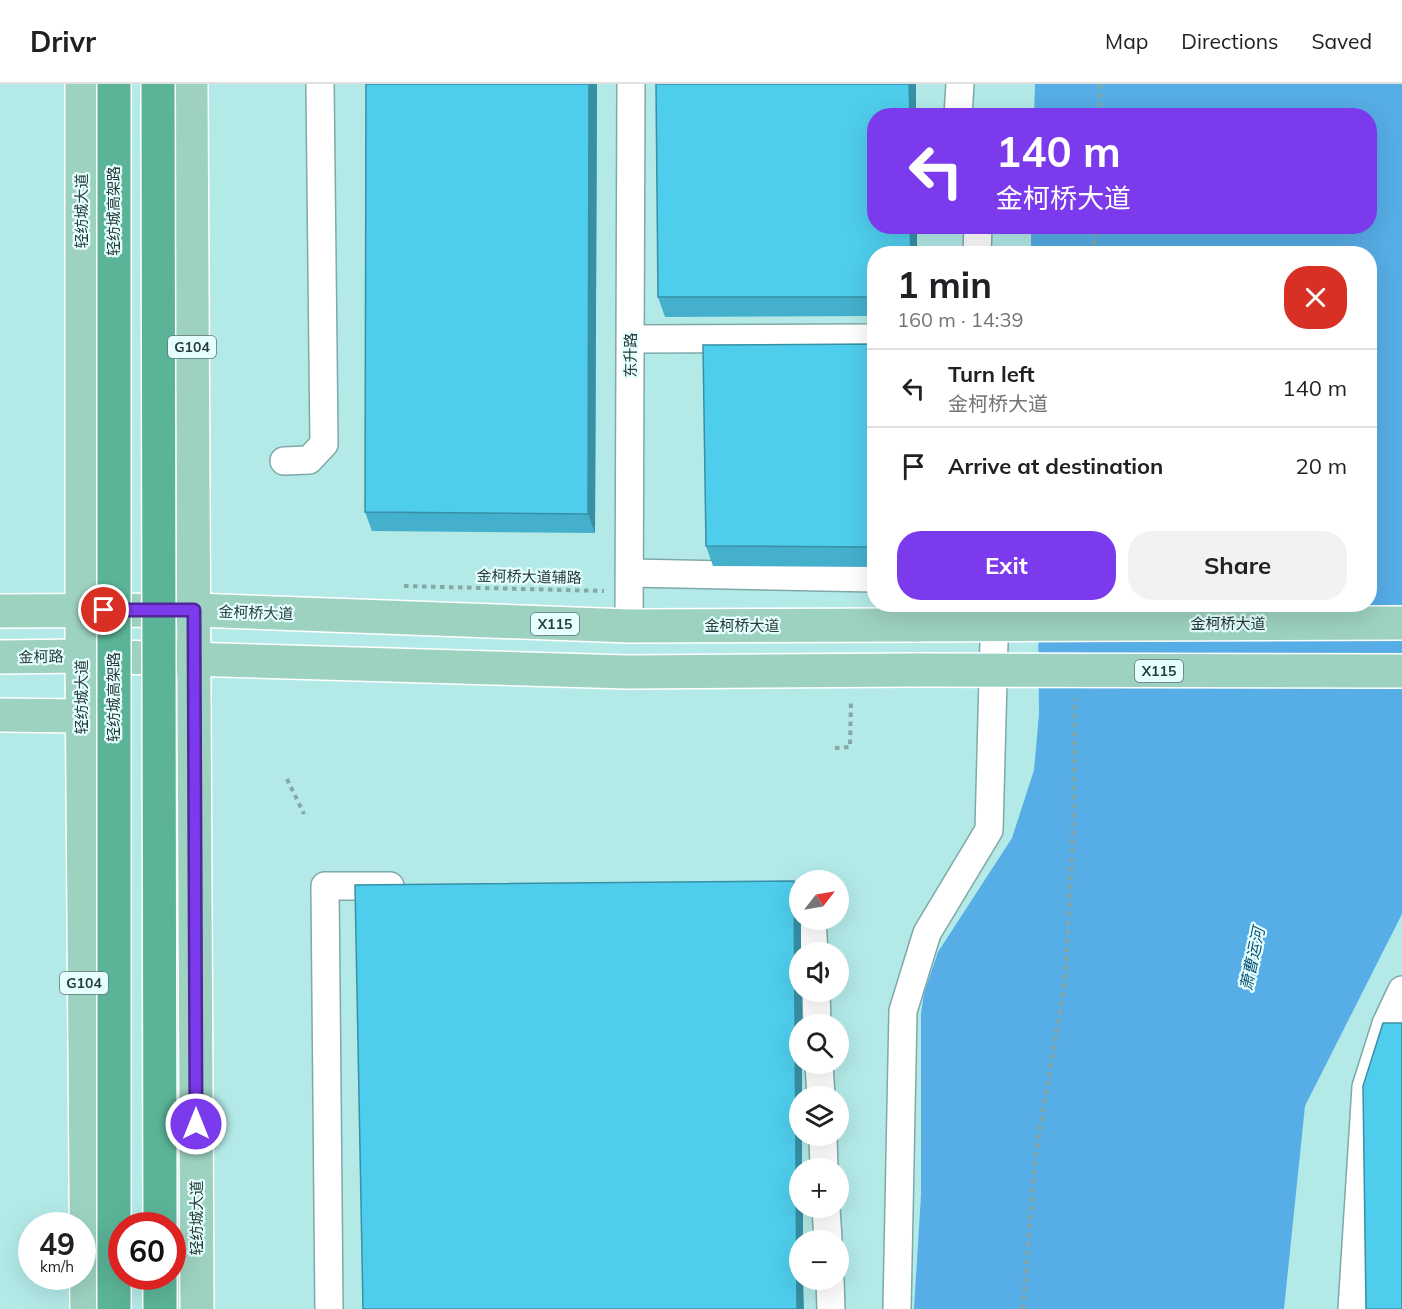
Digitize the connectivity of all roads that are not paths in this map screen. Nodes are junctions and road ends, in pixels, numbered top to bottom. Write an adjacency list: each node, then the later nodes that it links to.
1 (82, 84): 14 (main road, 轻纺城大道 / G104)
2 (114, 84): 33 (highway, 轻纺城高架路, bridge)
3 (158, 84): 29 (highway, bridge)
4 (191, 84): 15 (main road, 轻纺城大道 / G104)
5 (320, 84): 11 (lane)
6 (631, 84): 10 (lane, 东升路)
7 (960, 84): 8 (lane)
8 (958, 108)
9 (867, 338): 10 (lane)
10 (631, 339): 13 (lane, 东升路)
11 (284, 461)
12 (867, 578): 13 (lane)
13 (630, 583): 19 (lane, 东升路)
14 (82, 610): 15 (main road, 金柯桥大道); 16 (main road); 20 (main road, 轻纺城大道 / G104)
15 (194, 610): 19 (main road, 金柯桥大道 / X115); 22 (main road, 轻纺城大道 / G104)
16 (0, 611)
17 (995, 612): 38 (lane)
18 (1402, 623): 19 (main road, 金柯桥大道 / X115, bridge)
19 (629, 626)
20 (82, 656): 21 (main road, 金柯路); 22 (main road, X115); 25 (main road, 轻纺城大道 / G104)
21 (0, 657)
22 (194, 660): 23 (main road, X115, bridge); 35 (main road, 轻纺城大道 / G104)
23 (1402, 671)
24 (0, 715): 25 (main road)
25 (82, 716): 32 (main road, 轻纺城大道 / G104)
26 (420, 886): 36 (lane)
27 (1402, 990): 28 (lane)
28 (1394, 1024): 39 (lane)
29 (160, 1212)
30 (160, 1290): 34 (highway)
31 (830, 1290): 37 (lane)
32 (87, 1309)
33 (114, 1309)
34 (160, 1309)
35 (197, 1309)
36 (329, 1309)
37 (831, 1309)
38 (897, 1309)
39 (1352, 1309)

